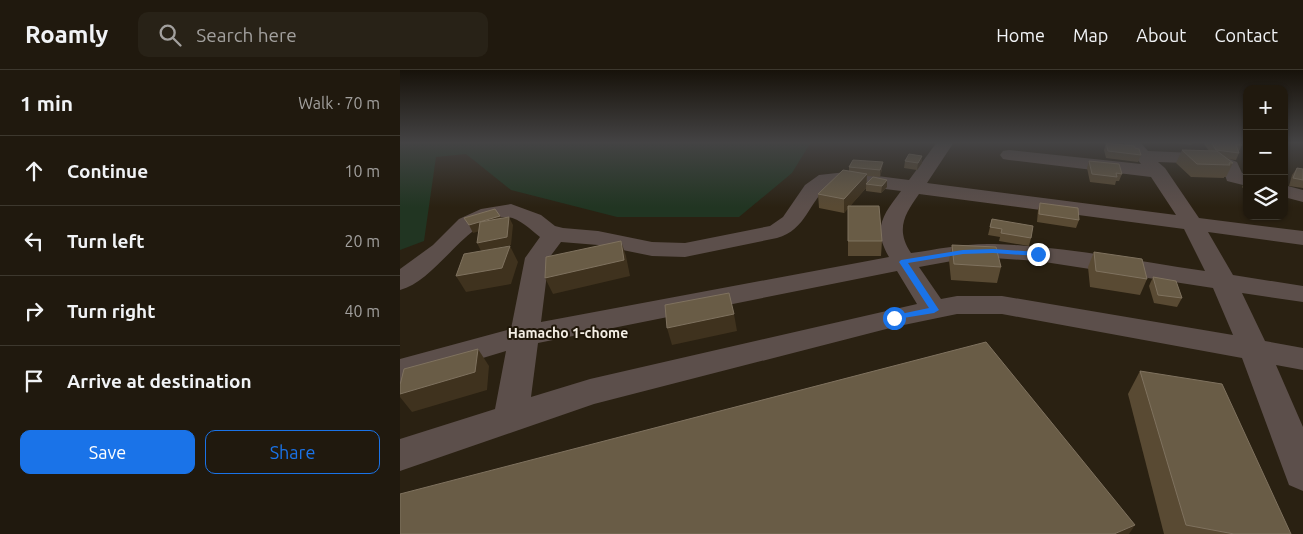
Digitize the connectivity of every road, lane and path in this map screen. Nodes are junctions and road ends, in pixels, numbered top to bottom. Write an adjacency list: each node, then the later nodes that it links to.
1 (931, 164): 7 (street)
2 (1068, 164): 5 (street)
3 (1150, 164): 10 (street)
4 (1226, 164): 6 (street)
5 (1007, 169): 7 (street); 10 (street)
6 (1243, 179)
7 (915, 186): 11 (street); 13 (street)
8 (1288, 192): 9 (street)
9 (1303, 196)
10 (1192, 223): 12 (street); 14 (street)
11 (555, 233): 15 (street); 18 (street)
12 (1303, 238)
13 (903, 262): 14 (street); 17 (street); 18 (street)
14 (1222, 281): 16 (street); 19 (street)
15 (400, 282)
16 (1303, 294)
17 (934, 310): 19 (street); 22 (street)
18 (523, 336): 21 (street); 22 (street)
19 (1253, 349): 20 (street); 24 (street)
20 (1303, 358)
21 (400, 371)
22 (511, 418): 23 (street)
23 (400, 455)
24 (1303, 473)

